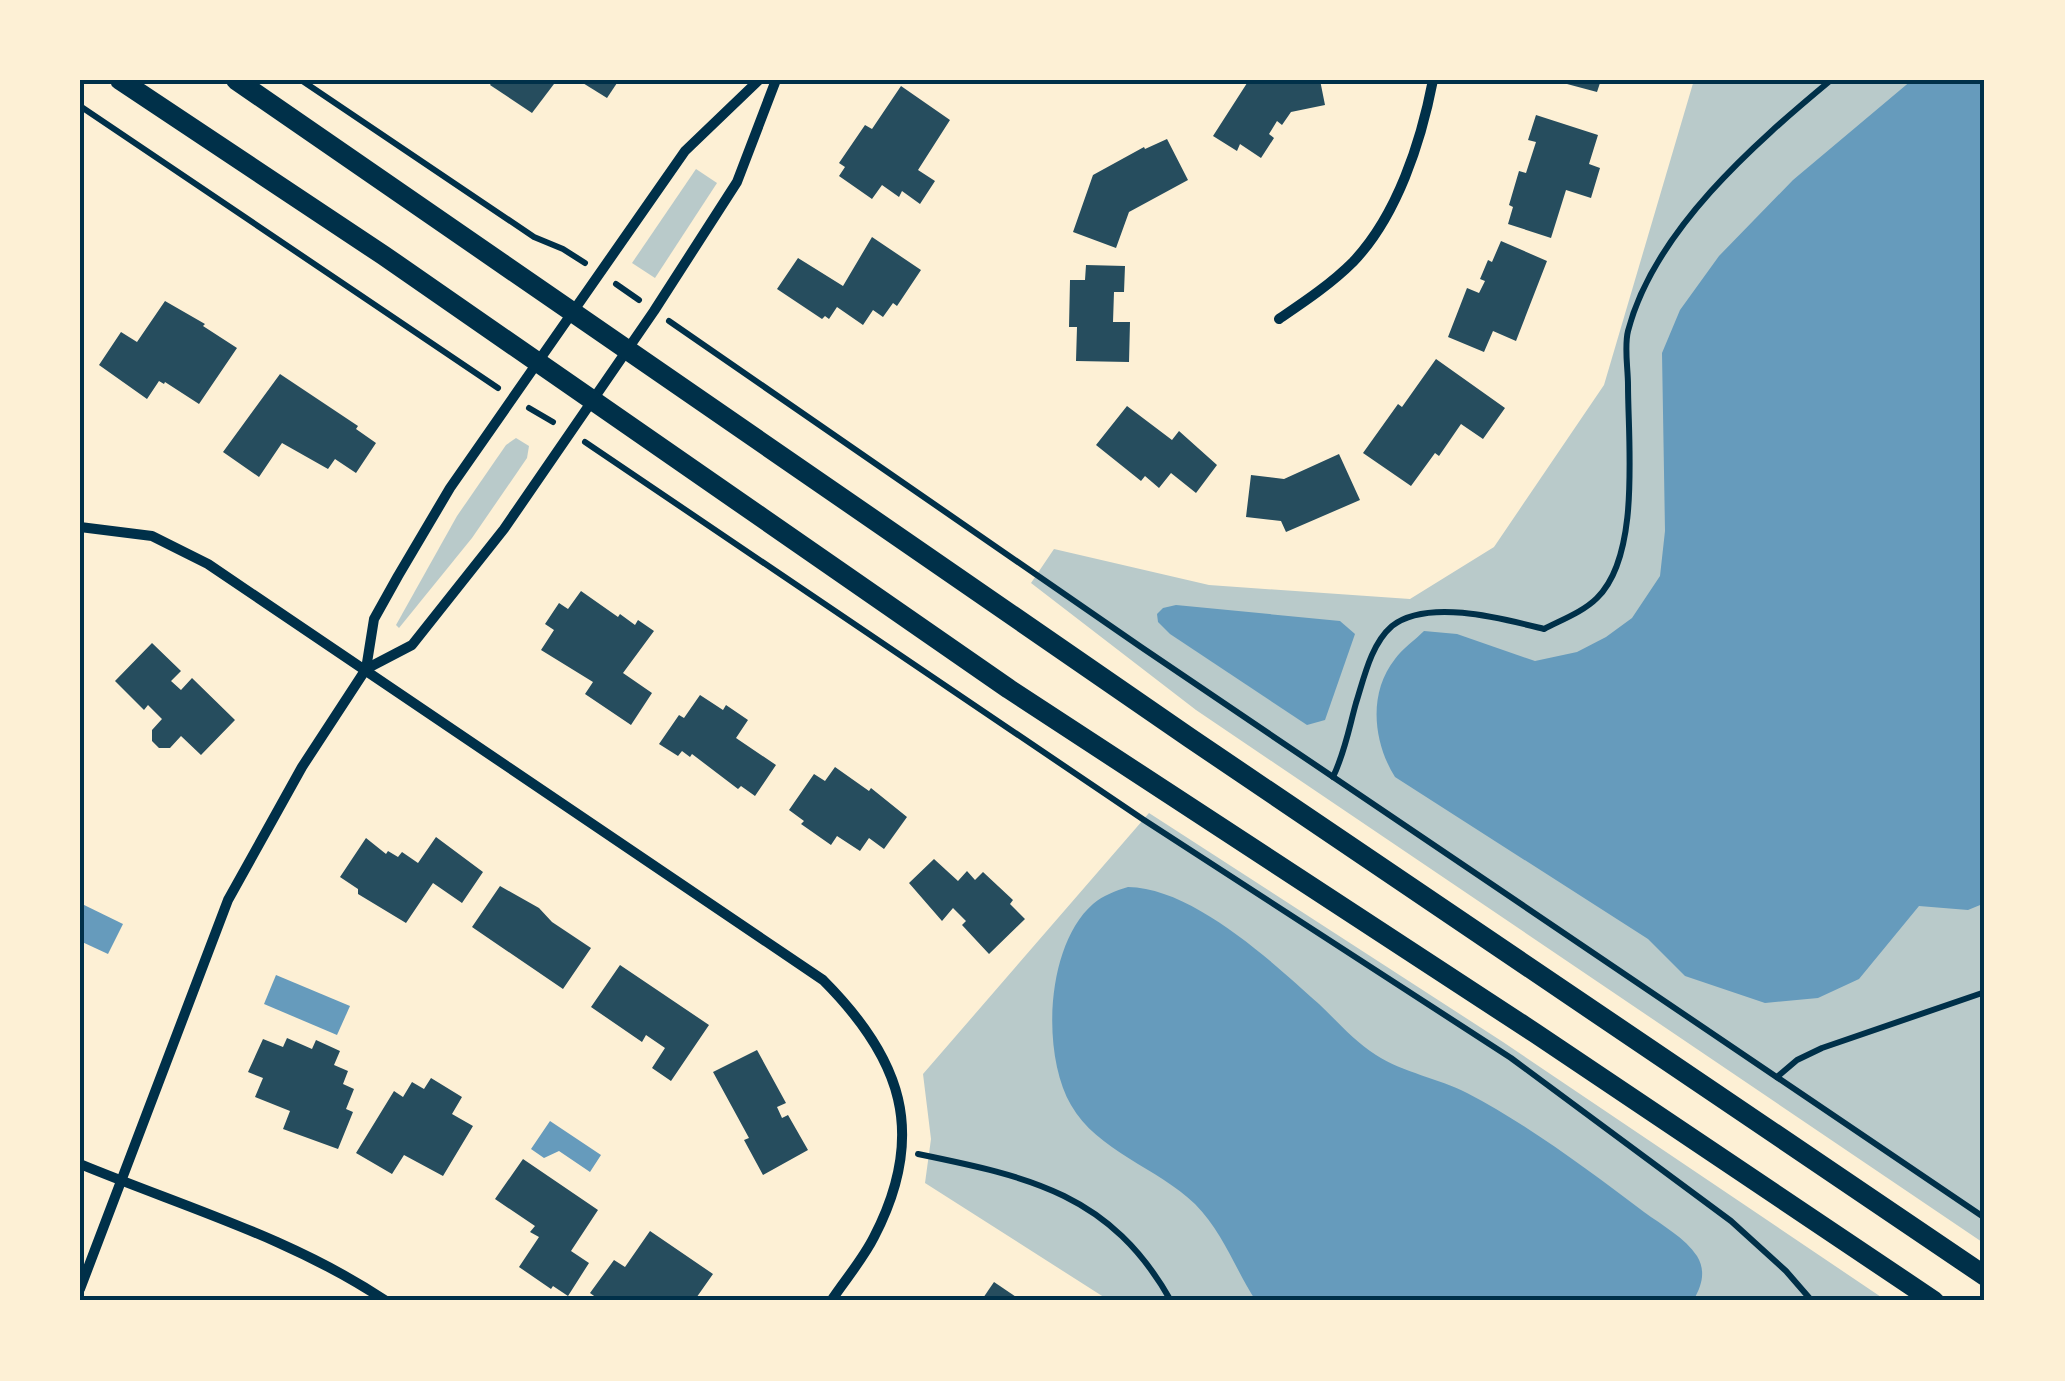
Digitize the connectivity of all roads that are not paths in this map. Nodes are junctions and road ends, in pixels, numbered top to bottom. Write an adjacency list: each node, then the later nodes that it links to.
1 (120, 80): 9 (main road)
2 (236, 80): 6 (main road)
3 (759, 80): 6 (street)
4 (776, 80): 8 (street)
5 (1433, 80): 7 (street)
6 (572, 310): 8 (main road); 9 (street)
7 (1279, 319)
8 (627, 349): 10 (street); 15 (main road)
9 (537, 362): 10 (main road); 12 (street)
10 (592, 400): 12 (street); 19 (main road)
11 (80, 527): 12 (street)
12 (366, 669): 14 (street); 18 (street)
13 (80, 1164): 14 (street)
14 (122, 1181): 16 (street); 17 (street)
15 (1985, 1276)
16 (80, 1289)
17 (386, 1301)
18 (831, 1301)
19 (1934, 1301)

